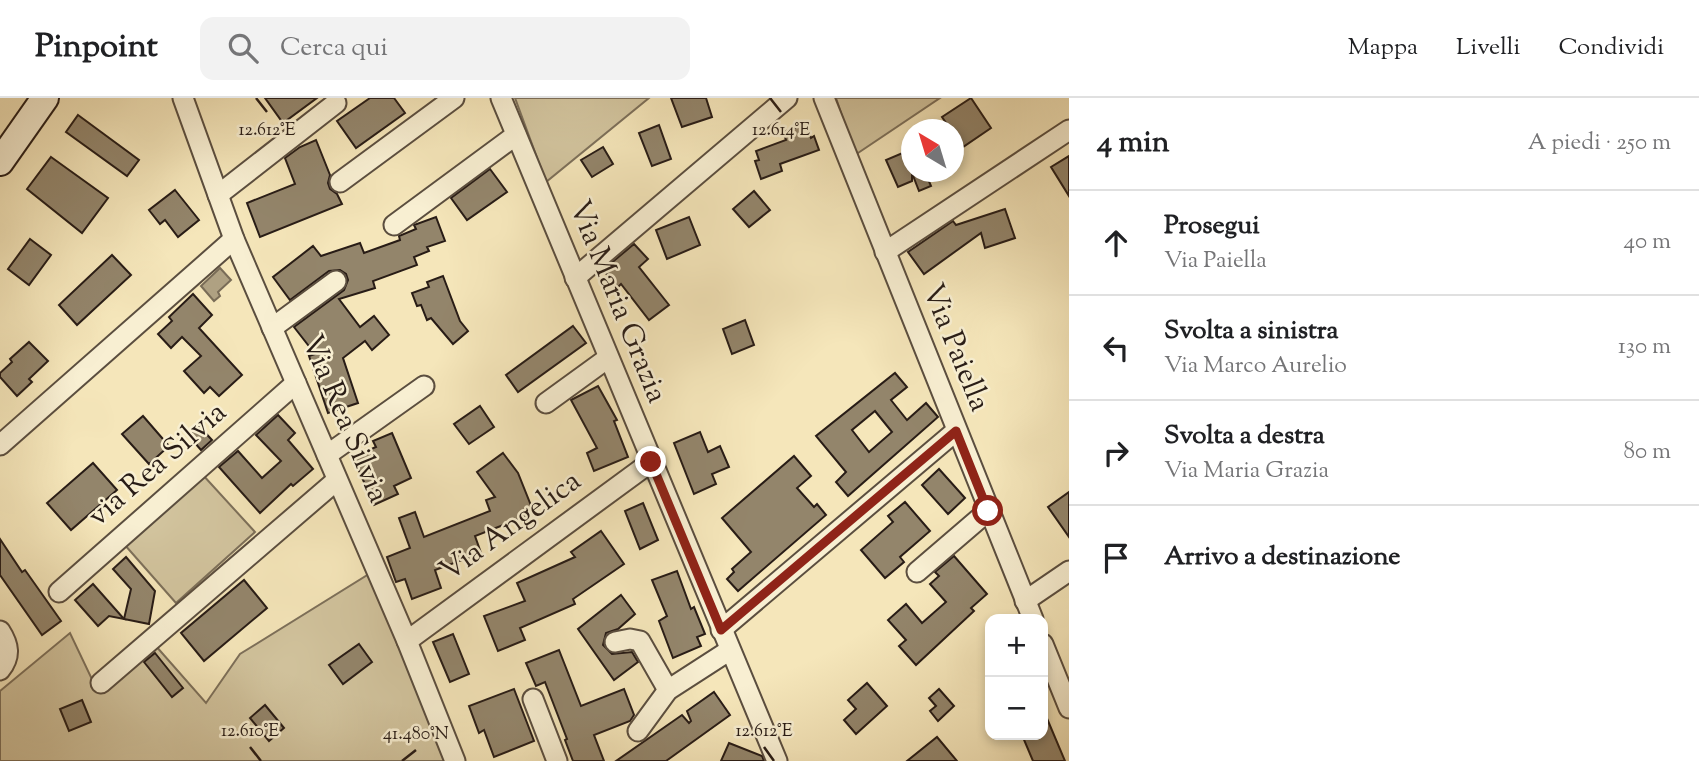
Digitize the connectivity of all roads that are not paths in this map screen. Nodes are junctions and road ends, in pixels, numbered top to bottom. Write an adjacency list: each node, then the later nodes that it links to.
1 (45, 98): 10 (street)
2 (183, 98): 12 (street, Via Rea Silvia)
3 (454, 98): 11 (street)
4 (501, 98): 9 (street, Via Maria Grazia)
5 (787, 98): 16 (street)
6 (824, 98): 15 (street, Via Paiella)
7 (336, 103): 12 (street)
8 (1069, 131): 15 (street)
9 (516, 135): 13 (street); 16 (street, Via Maria Grazia)
10 (2, 152)
11 (340, 182)
12 (218, 195): 14 (street, Via Rea Silvia)
13 (394, 225)
14 (234, 239): 18 (street, Via Rea Silvia); 24 (street)
15 (885, 252): 23 (street, Via Paiella)
16 (575, 278): 19 (street, Via Maria Grazia)
17 (335, 281): 18 (street, via Rea Silvia)
18 (272, 328): 20 (street, Via Rea Silvia)
19 (608, 358): 22 (street); 26 (street, Via Maria Grazia)
20 (296, 383): 25 (street, Via Rea Silvia); 31 (street, via Rea Silvia)
21 (424, 386): 25 (street, via Rea Silvia)
22 (546, 403)
23 (956, 431): 28 (street, Via Paiella); 33 (street)
24 (0, 445)
25 (327, 455): 27 (street, Via Rea Silvia)
26 (651, 462): 33 (street, Via Maria Grazia); 35 (street, Via Angelica)
27 (337, 480): 35 (street, Via Rea Silvia); 40 (street, via Rea Silvia)
28 (988, 511): 30 (street); 32 (street, Via Paiella)
29 (1069, 571): 32 (street)
30 (917, 572)
31 (59, 592)
32 (1029, 610)
33 (721, 630): 37 (street, Via Maria Grazia)
34 (0, 631): 39 (street)
35 (407, 641): 46 (street, Via Rea Silvia)
36 (615, 642): 41 (street)
37 (730, 650): 41 (street); 47 (street, Via Maria Grazia)
38 (1048, 656): 43 (street)
39 (0, 670)
40 (101, 683)
41 (668, 690): 44 (street)
42 (533, 699): 45 (street)
43 (1069, 709)
44 (638, 731)
45 (551, 759)
46 (455, 761)
47 (777, 761)

